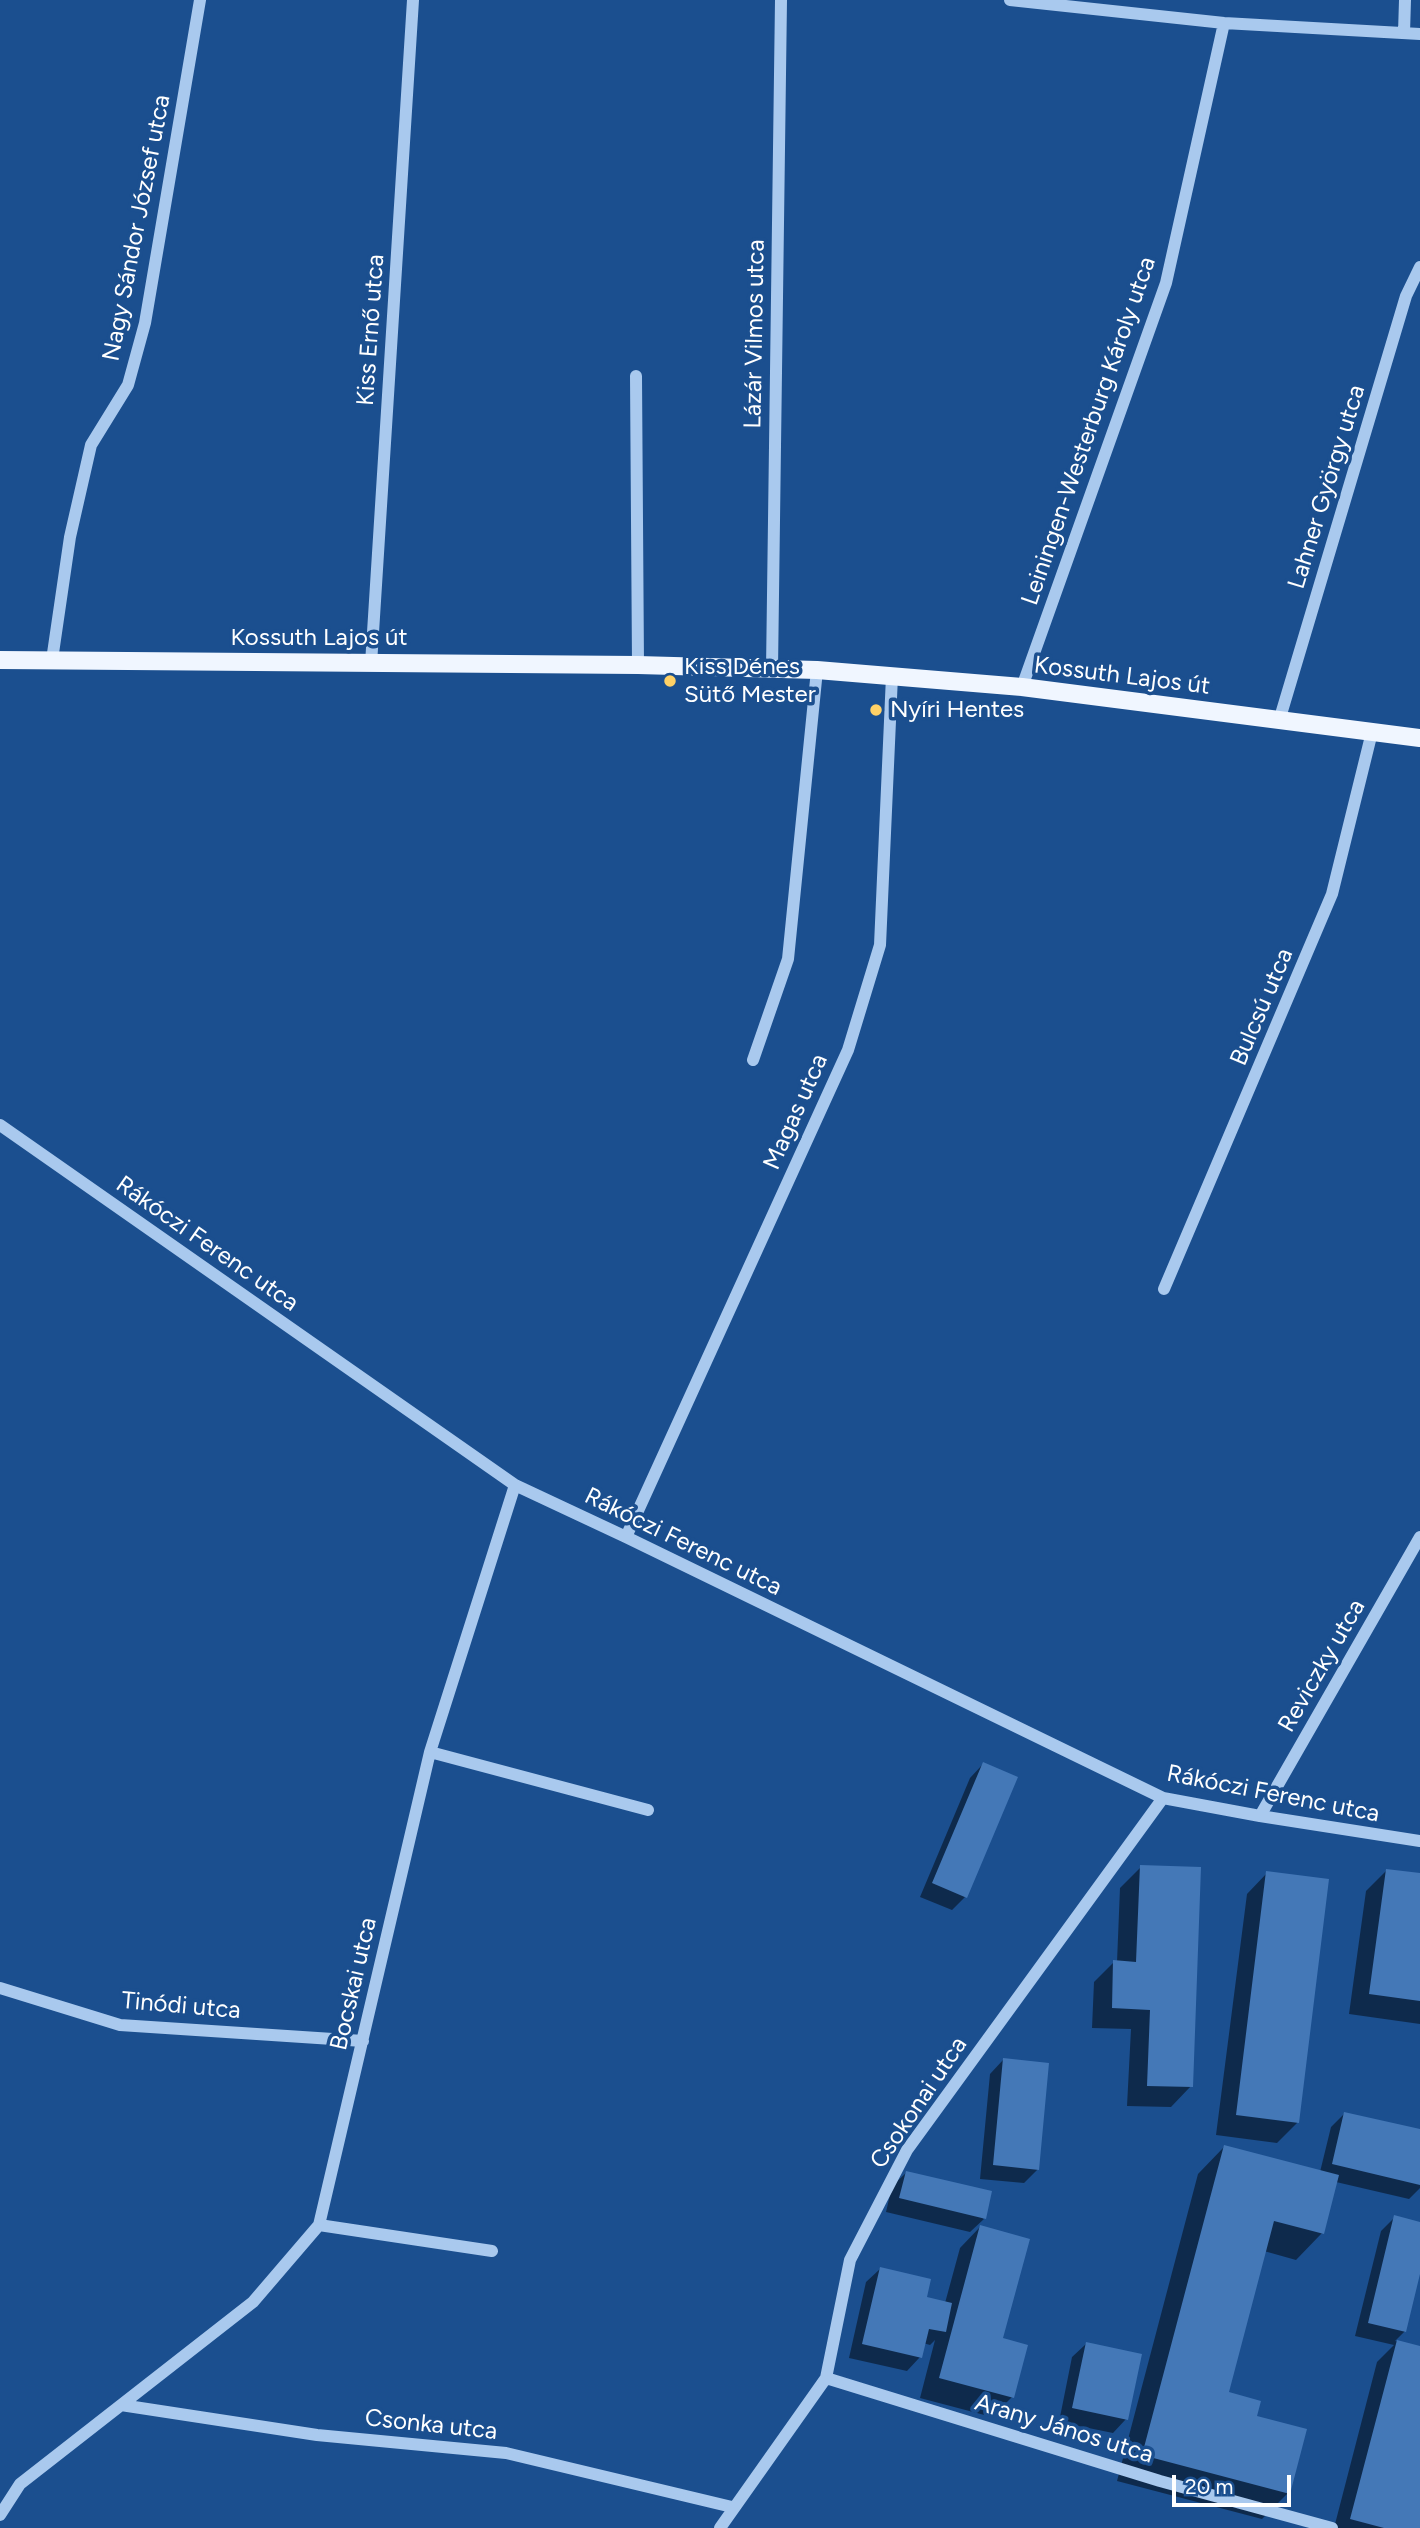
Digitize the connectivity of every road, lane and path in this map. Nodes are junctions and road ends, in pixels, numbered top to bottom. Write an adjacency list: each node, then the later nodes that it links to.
1 (200, 0): 12 (street, Nagy Sándor József utca)
2 (413, 0): 13 (street, Kiss Ernő utca)
3 (781, 0): 15 (street, Lázár Vilmos utca)
4 (1010, 0): 6 (street)
5 (1405, 0): 7 (street)
6 (1224, 23): 7 (street); 18 (street, Leiningen-Westerburg Károly utca)
7 (1404, 33): 8 (street)
8 (1420, 34)
9 (1420, 267): 19 (street, Lahner György utca)
10 (636, 376): 14 (street)
11 (0, 660): 12 (main road, Kossuth Lajos út)
12 (52, 660): 13 (main road, Kossuth Lajos út)
13 (371, 664): 14 (main road, Kossuth Lajos út)
14 (638, 665): 15 (main road, Kossuth Lajos út)
15 (772, 669): 16 (main road, Kossuth Lajos út)
16 (817, 670): 17 (main road, Kossuth Lajos út); 22 (street)
17 (892, 676): 18 (main road, Kossuth Lajos út); 26 (street, Magas utca)
18 (1022, 687): 19 (main road, Kossuth Lajos út)
19 (1279, 721): 20 (main road, Kossuth Lajos út)
20 (1372, 732): 21 (main road, Kossuth Lajos út); 24 (street, Bulcsú utca)
21 (1420, 738)
22 (753, 1060)
23 (0, 1125): 25 (street, Rákóczi Ferenc utca)
24 (1164, 1289)
25 (515, 1485): 26 (street, Rákóczi Ferenc utca); 28 (street, Bocskai utca)
26 (626, 1536): 29 (street, Rákóczi Ferenc utca)
27 (1420, 1537): 31 (street, Reviczky utca)
28 (430, 1752): 30 (street); 34 (street, Bocskai utca)
29 (1163, 1798): 31 (street, Rákóczi Ferenc utca); 37 (street, Csokonai utca)
30 (648, 1810)
31 (1260, 1816): 32 (street, Rákóczi Ferenc utca)
32 (1420, 1841)
33 (0, 1988): 34 (street, Tinódi utca)
34 (363, 2041): 35 (street, Bocskai utca)
35 (319, 2225): 36 (street); 38 (street, Bocskai utca)
36 (492, 2251)
37 (826, 2378): 39 (street, Csokonai utca); 42 (street, Arany János utca)
38 (121, 2405): 39 (street, Csonka utca); 40 (street, Bocskai utca)
39 (733, 2507): 41 (street, Csokonai utca)
40 (0, 2515)
41 (720, 2528)
42 (1332, 2528)

